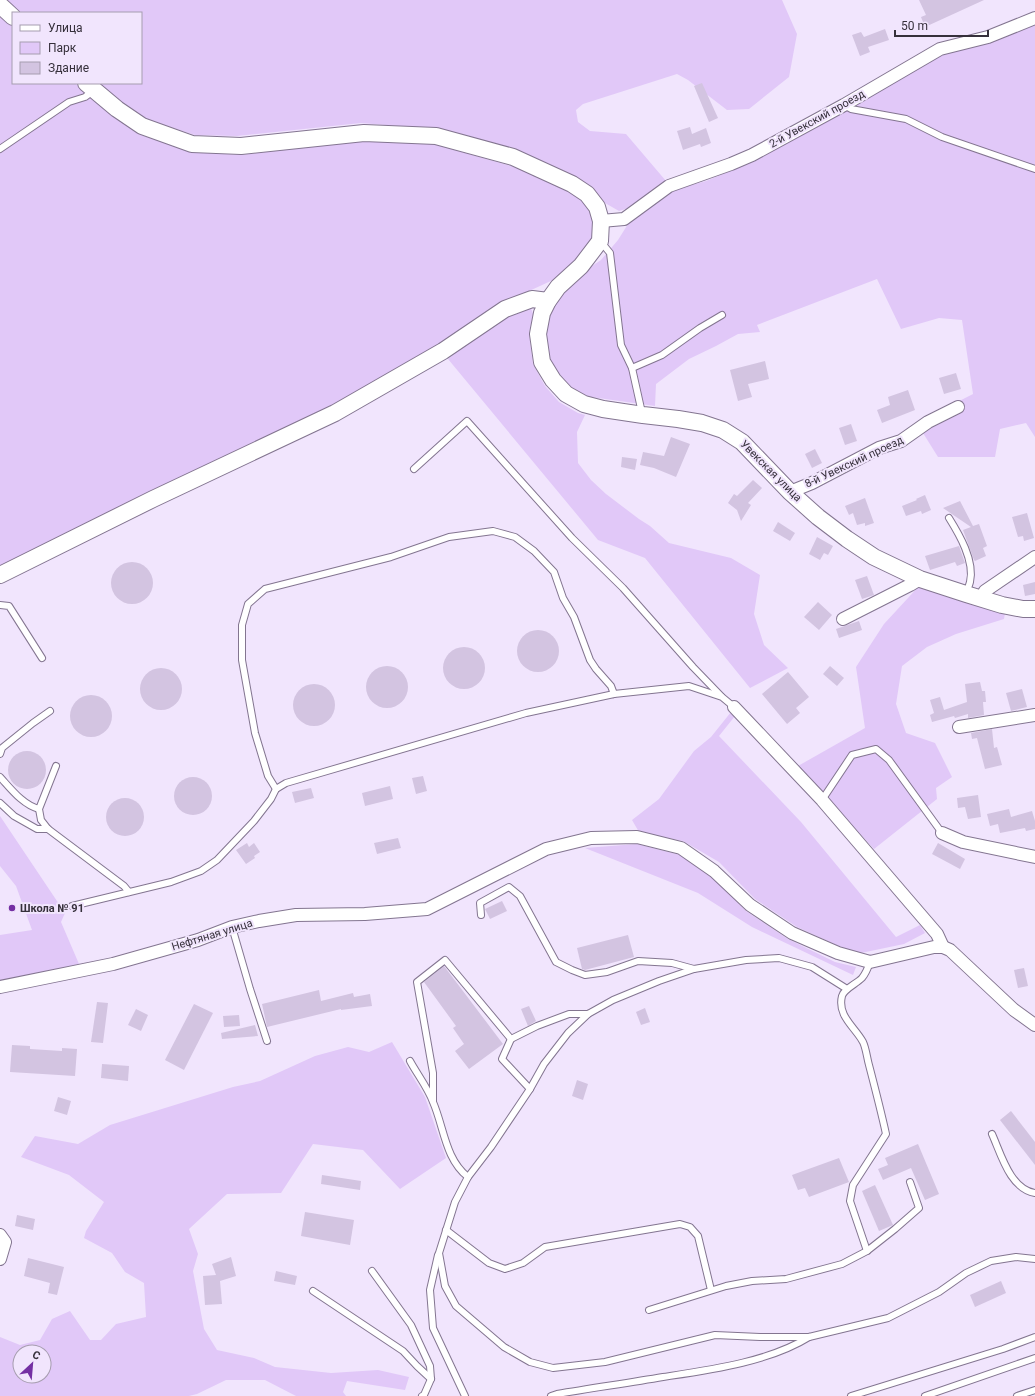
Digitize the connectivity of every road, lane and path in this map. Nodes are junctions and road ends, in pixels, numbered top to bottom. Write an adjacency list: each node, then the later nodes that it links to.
1 (0, 5): 2 (street)
2 (12, 16)
3 (1035, 18): 5 (street, 2-й Увекский проезд)
4 (90, 86): 6 (lane); 8 (street)
5 (844, 105): 7 (lane); 8 (street, 2-й Увекский проезд)
6 (0, 149)
7 (1035, 169)
8 (601, 221): 9 (street)
9 (600, 241): 10 (street, Увекская улица); 12 (lane)
10 (548, 301): 14 (street, Увекская улица); 19 (street)
11 (722, 315): 12 (lane)
12 (632, 368): 14 (lane)
13 (958, 406): 16 (street, 8-й Увекский проезд)
14 (643, 415): 16 (street, Увекская улица)
15 (414, 469): 27 (lane)
16 (790, 492): 20 (street, Увекская улица)
17 (949, 518): 21 (lane)
18 (1035, 557): 21 (street)
19 (0, 575)
20 (920, 579): 21 (street, Увекская улица); 24 (street)
21 (973, 596): 23 (street, Увекская улица)
22 (0, 605): 25 (lane)
23 (1035, 609)
24 (844, 619)
25 (42, 658)
26 (614, 694): 27 (lane); 35 (lane); 35 (lane)
27 (722, 698): 28 (lane)
28 (734, 706): 36 (street)
29 (50, 711): 32 (lane)
30 (1035, 715): 31 (street)
31 (960, 727)
32 (0, 754)
33 (56, 766): 38 (lane)
34 (0, 777): 38 (lane)
35 (276, 789): 42 (lane)
36 (822, 800): 40 (lane); 46 (street)
37 (0, 804): 39 (lane)
38 (39, 809): 39 (lane)
39 (48, 829): 42 (lane)
40 (942, 833): 41 (street)
41 (1035, 857)
42 (129, 892): 43 (lane)
43 (72, 906)
44 (481, 915): 48 (lane)
45 (232, 927): 47 (street, Нефтяная улица); 49 (street, Нефтяная улица); 54 (lane)
46 (943, 947): 47 (street); 52 (street)
47 (870, 962): 50 (lane)
48 (694, 969): 50 (lane); 51 (lane)
49 (0, 987)
50 (847, 989): 64 (lane)
51 (588, 1014): 53 (lane); 56 (lane)
52 (1035, 1025)
53 (511, 1039): 56 (lane); 57 (lane)
54 (267, 1041)
55 (410, 1061): 57 (lane)
56 (530, 1089): 59 (lane)
57 (433, 1101): 59 (lane)
58 (992, 1134): 61 (lane)
59 (468, 1177): 62 (lane)
60 (910, 1182): 64 (lane)
61 (1035, 1193)
62 (446, 1230): 65 (lane); 69 (lane)
63 (0, 1234): 66 (street)
64 (867, 1251): 69 (lane)
65 (439, 1254): 72 (lane); 78 (lane)
66 (0, 1259)
67 (1035, 1259): 72 (lane)
68 (372, 1271): 75 (lane)
69 (710, 1290): 71 (lane)
70 (313, 1291): 75 (lane)
71 (649, 1310)
72 (809, 1337): 79 (lane)
73 (1035, 1337): 80 (lane)
74 (1035, 1358): 81 (lane)
75 (431, 1379): 77 (lane)
76 (1035, 1390): 82 (lane)
77 (422, 1396)
78 (465, 1396)
79 (552, 1396)
80 (851, 1396)
81 (925, 1396)
82 (1017, 1396)

